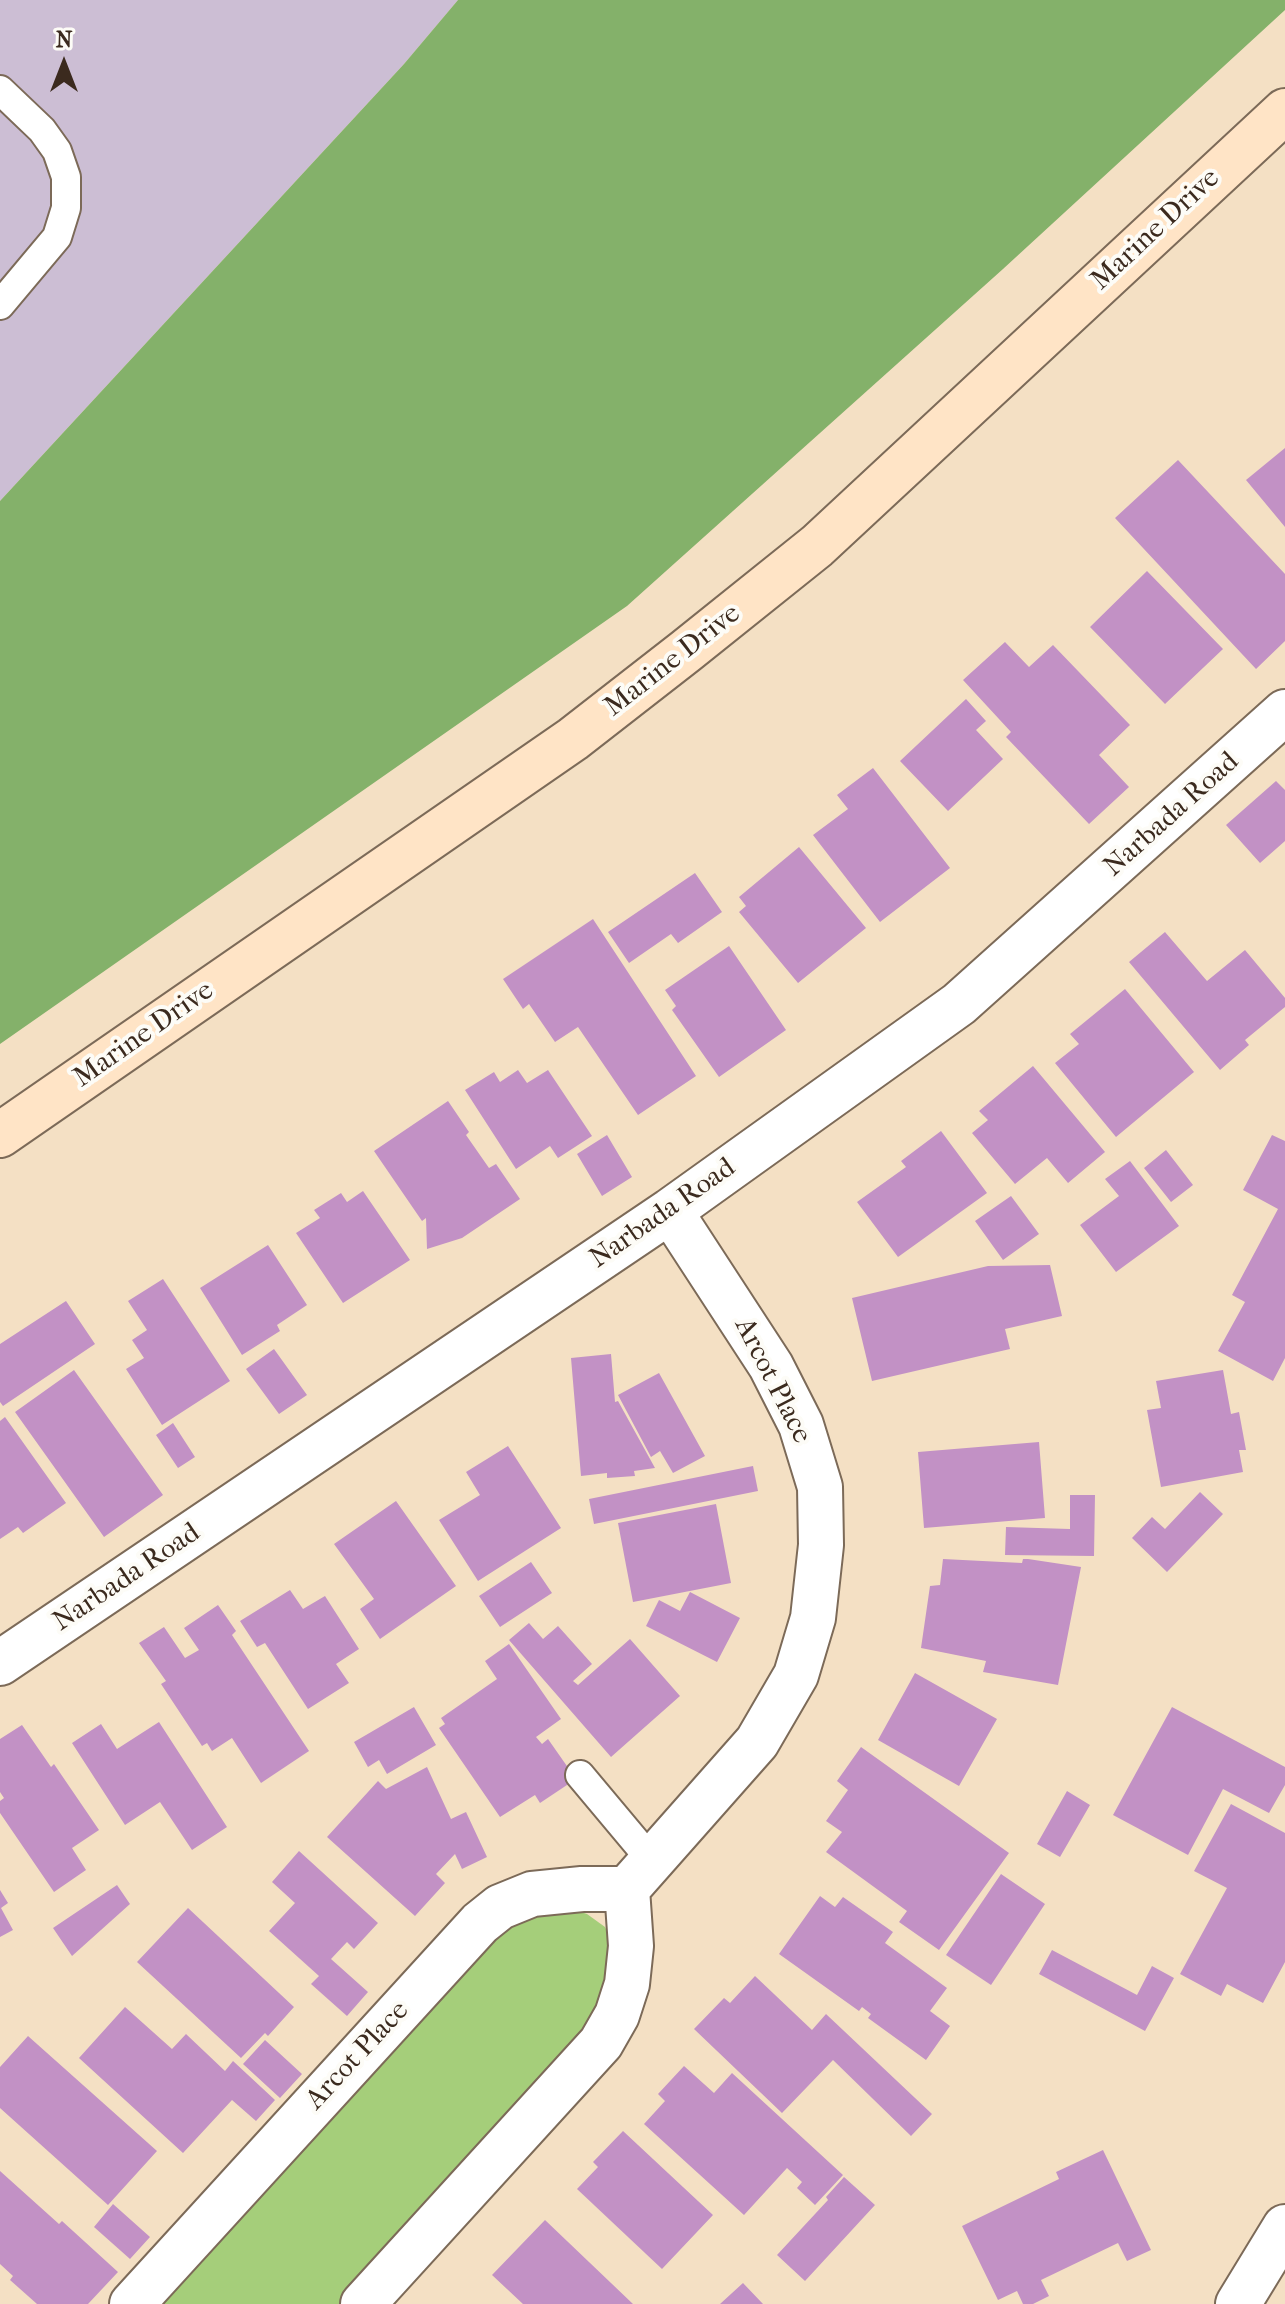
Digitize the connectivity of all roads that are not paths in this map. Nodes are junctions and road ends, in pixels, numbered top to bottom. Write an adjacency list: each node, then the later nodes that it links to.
1 (0, 90): 3 (lane)
2 (1285, 111): 5 (street, Marine Drive)
3 (0, 305)
4 (1285, 712): 6 (street, Narbada Road)
5 (0, 1135)
6 (670, 1211): 7 (street, Narbada Road); 9 (street, Arcot Place)
7 (0, 1663)
8 (580, 1775): 9 (lane)
9 (639, 1875): 11 (street, Arcot Place); 12 (street)
10 (1285, 2227): 13 (street)
11 (132, 2304)
12 (363, 2304)
13 (1238, 2304)

